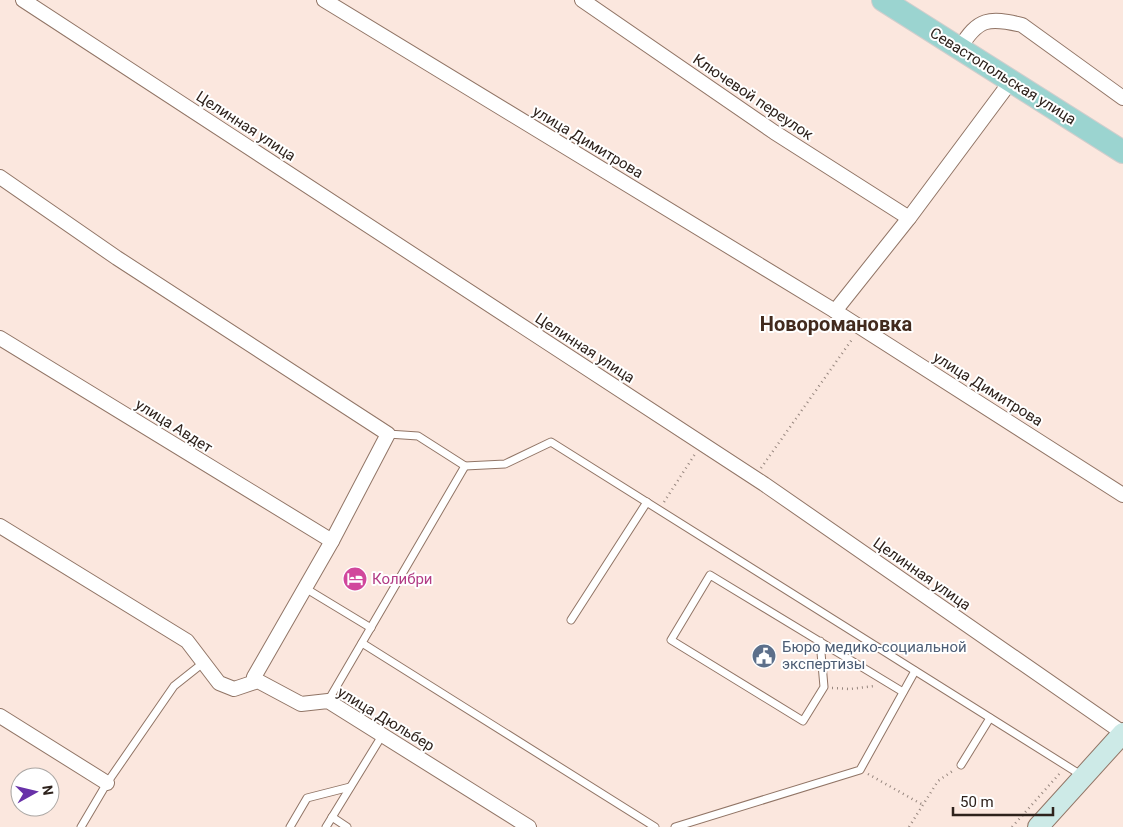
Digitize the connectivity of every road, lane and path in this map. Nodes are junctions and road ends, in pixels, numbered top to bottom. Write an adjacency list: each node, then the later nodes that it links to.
1 (23, 0): 15 (street, Целинная улица)
2 (324, 0): 11 (street, улица Димитрова)
3 (582, 0): 10 (street, Ключевой переулок)
4 (883, 0): 5 (main road, Севастопольская улица)
5 (960, 48): 6 (main road, Севастопольская улица); 7 (street)
6 (1011, 81): 8 (main road, Севастопольская улица); 10 (street)
7 (1123, 98)
8 (1123, 152)
9 (0, 177): 14 (street)
10 (909, 218): 11 (street)
11 (835, 312): 12 (street, улица Димитрова)
12 (860, 327): 17 (path); 18 (street, улица Димитрова)
13 (0, 338): 22 (street, улица Авдет)
14 (388, 434): 16 (lane); 22 (street)
15 (702, 444): 17 (street, Целинная улица); 20 (path)
16 (465, 466): 19 (lane); 25 (lane)
17 (754, 477): 37 (street, Целинная улица)
18 (1123, 495)
19 (647, 502): 20 (lane); 24 (lane)
20 (660, 510): 29 (lane)
21 (0, 526): 28 (street)
22 (332, 541): 23 (street)
23 (305, 588): 25 (lane); 30 (street)
24 (571, 620)
25 (370, 628): 27 (lane)
26 (820, 641): 31 (lane); 32 (lane); 32 (lane)
27 (362, 642): 34 (lane); 47 (lane)
28 (202, 663): 30 (street); 43 (lane)
29 (916, 671): 33 (lane); 36 (lane)
30 (258, 680): 34 (street, улица Дюльбер)
31 (890, 684): 32 (path); 33 (lane)
32 (824, 687)
33 (903, 692): 41 (lane)
34 (328, 701): 38 (street, улица Дюльбер)
35 (0, 716): 43 (street)
36 (990, 718): 39 (lane); 40 (lane)
37 (1123, 733): 42 (street)
38 (383, 734): 44 (lane); 52 (street, улица Дюльбер)
39 (961, 765): 45 (path)
40 (1067, 766): 42 (lane); 55 (path)
41 (860, 770): 45 (path); 53 (lane)
42 (1084, 777): 56 (street)
43 (107, 783): 48 (lane)
44 (350, 787): 46 (lane); 49 (lane)
45 (923, 805): 54 (path)
46 (332, 817): 50 (lane); 51 (lane)
47 (652, 826)
48 (81, 827)
49 (290, 827)
50 (326, 827)
51 (347, 827)
52 (529, 827)
53 (675, 827)
54 (909, 827)
55 (1012, 827)
56 (1038, 827)

